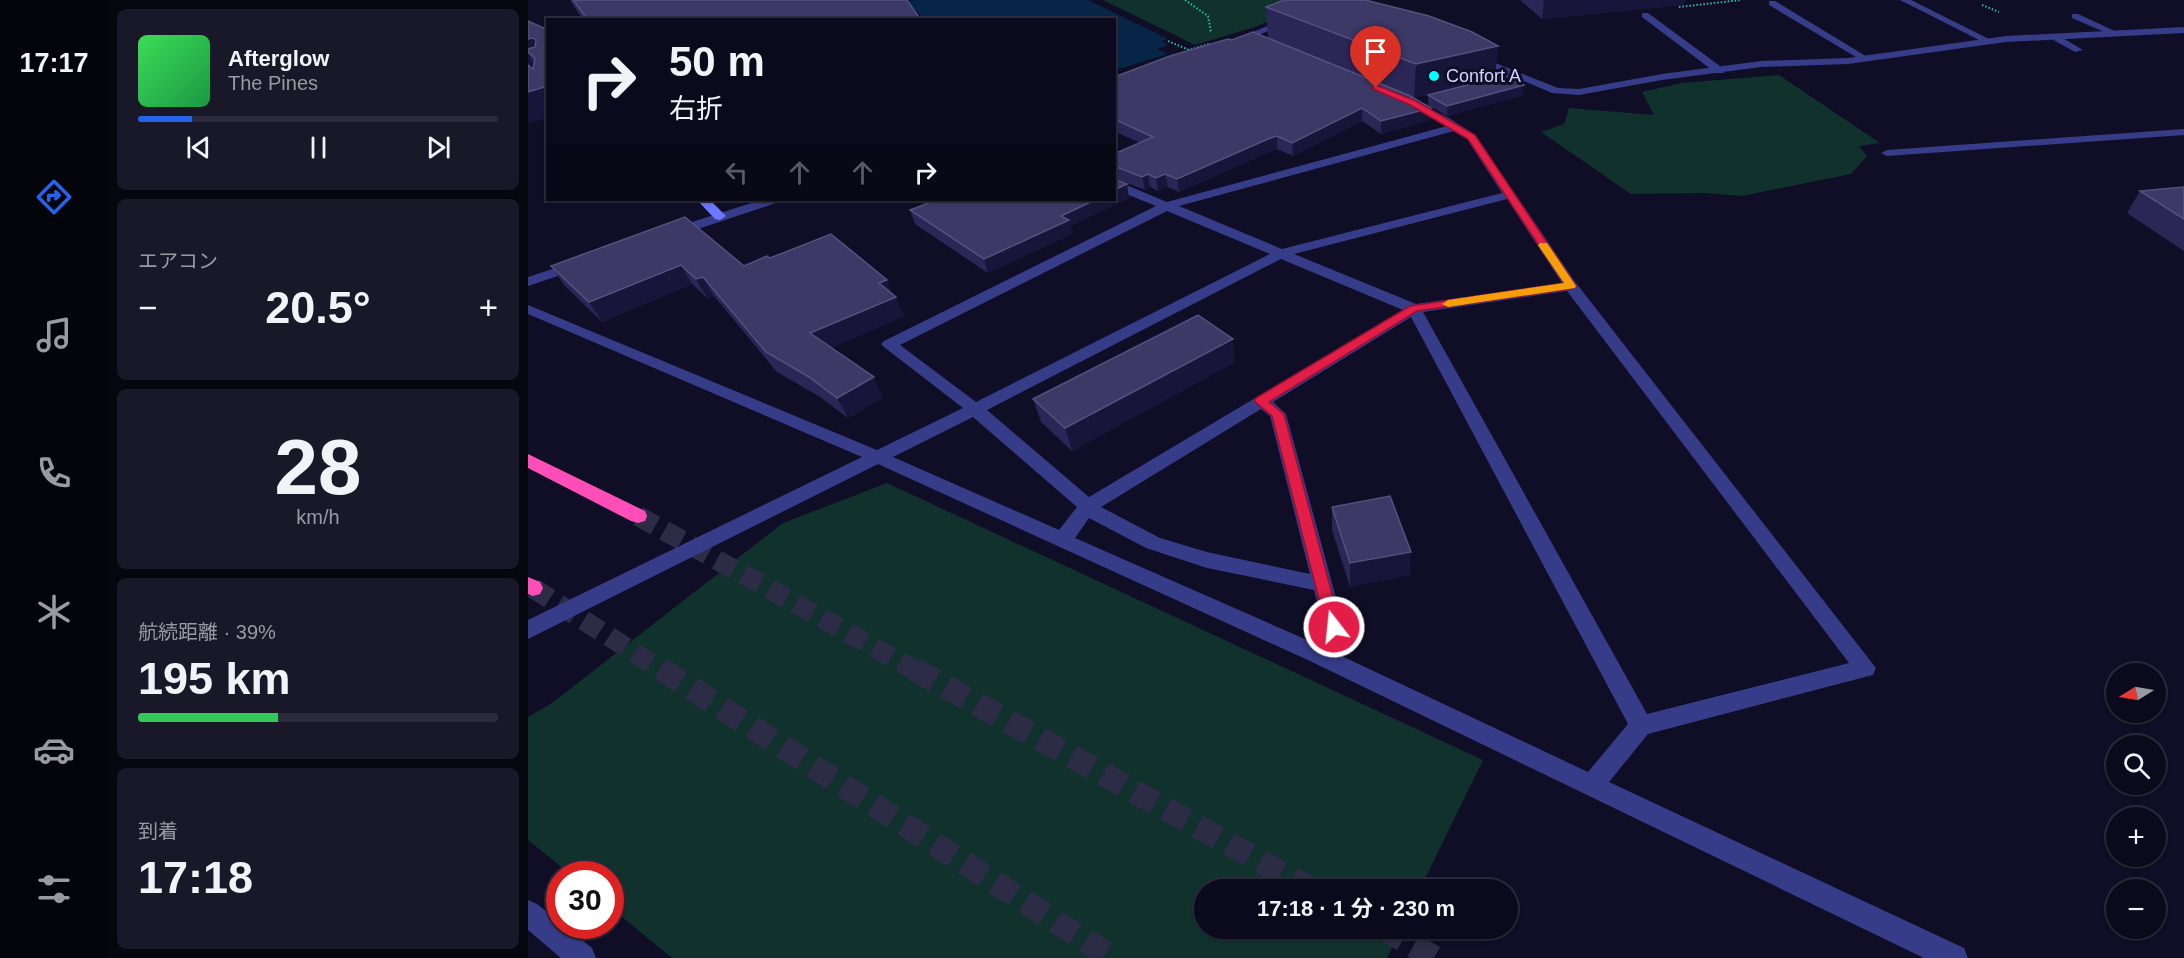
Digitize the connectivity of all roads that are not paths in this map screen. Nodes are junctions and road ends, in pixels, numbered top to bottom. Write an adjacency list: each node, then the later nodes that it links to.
1 (1904, 0): 10 (street)
2 (1772, 3): 15 (street)
3 (1645, 15): 16 (street)
4 (1301, 16): 8 (street)
5 (2075, 16): 7 (street)
6 (2184, 30): 7 (street)
7 (2112, 32): 9 (street)
8 (1249, 36): 11 (street); 12 (street)
9 (2053, 36): 10 (street); 13 (street)
10 (1988, 41): 15 (street)
11 (1266, 42)
12 (1222, 43)
13 (2078, 50)
14 (1461, 52): 16 (street)
15 (1864, 58): 16 (street)
16 (1720, 70)
17 (1413, 101): 18 (street)
18 (1456, 127): 22 (street); 25 (street)
19 (2184, 132): 20 (street)
20 (1887, 153)
21 (1116, 185): 25 (street)
22 (1509, 195): 28 (street); 31 (street)
23 (704, 201): 26 (street)
24 (769, 201): 26 (street)
25 (1166, 206): 28 (street); 35 (street)
26 (720, 216): 27 (street)
27 (655, 239)
28 (1282, 253): 33 (street); 35 (street)
29 (590, 261): 30 (street)
30 (528, 282)
31 (1571, 286): 33 (street); 44 (street)
32 (528, 309): 36 (street)
33 (1414, 309): 34 (street); 44 (street)
34 (1261, 401): 38 (street); 41 (street)
35 (975, 409): 36 (street); 38 (street)
36 (877, 457): 40 (street); 42 (street)
37 (528, 460): 39 (highway)
38 (1088, 506): 40 (street); 41 (street)
39 (639, 516)
40 (1063, 539): 43 (street)
41 (1321, 584): 43 (street)
42 (528, 630)
43 (1318, 654): 45 (street)
44 (1641, 726): 45 (street)
45 (1591, 786): 48 (street)
46 (528, 913): 47 (street)
47 (582, 958)
48 (1954, 958)

